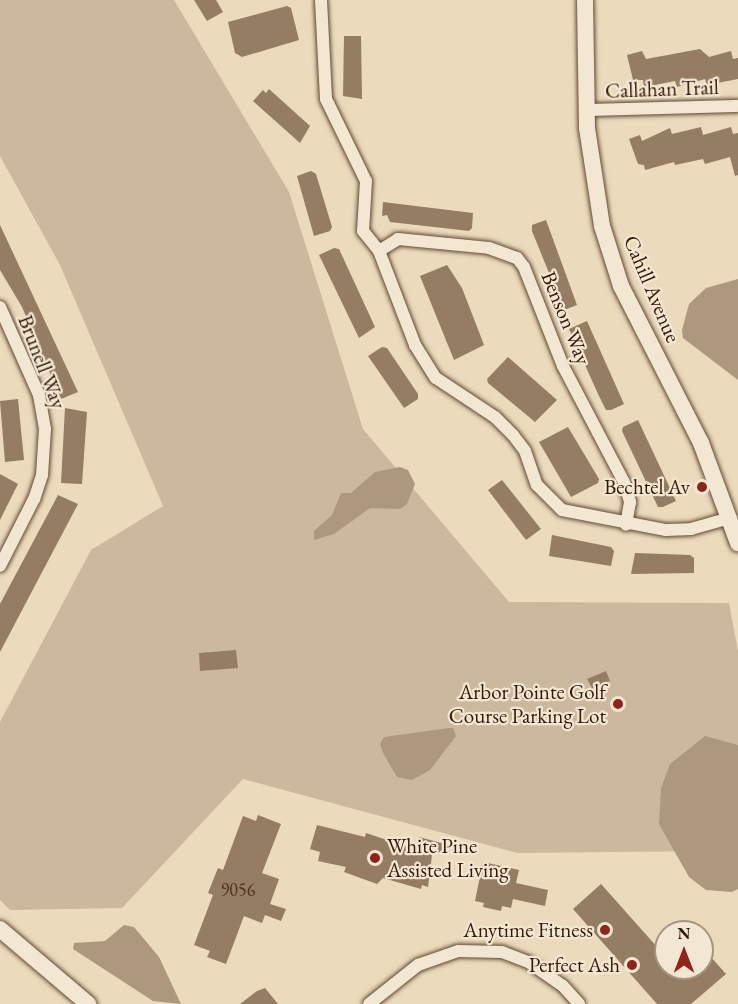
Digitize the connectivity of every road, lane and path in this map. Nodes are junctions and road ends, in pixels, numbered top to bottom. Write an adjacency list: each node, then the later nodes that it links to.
1 (321, 0): 5 (street)
2 (585, 0): 4 (street, Cahill Avenue)
3 (738, 106): 4 (street, Callahan Trail)
4 (586, 110): 7 (street, Cahill Avenue)
5 (379, 250): 8 (street); 8 (street, Benson Way)
6 (0, 307): 10 (street, Brunell Way)
7 (730, 518): 8 (street); 9 (street, Cahill Avenue)
8 (626, 525)
9 (738, 543)
10 (0, 566)
11 (0, 929): 12 (street)
12 (88, 1004)
13 (369, 1004): 14 (street)
14 (579, 1004)

